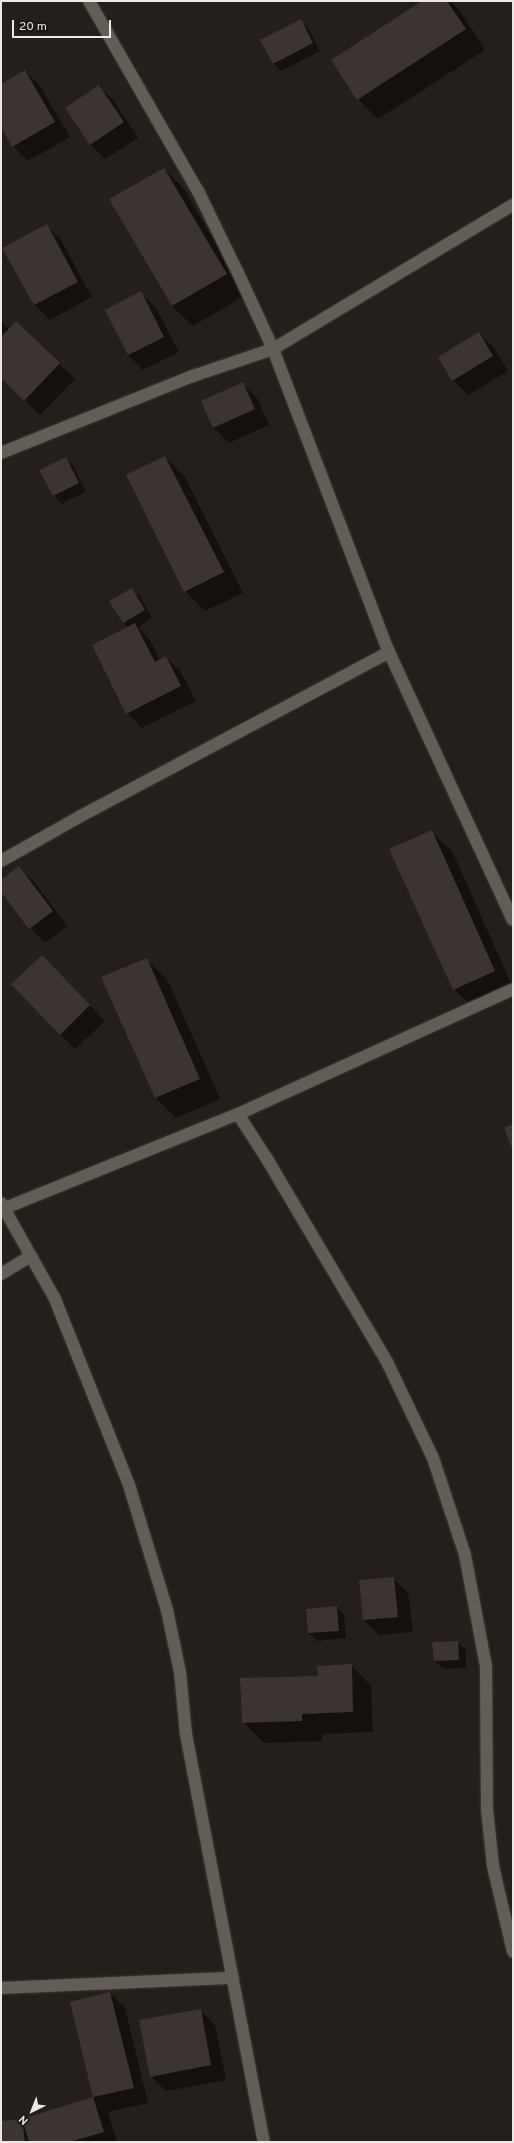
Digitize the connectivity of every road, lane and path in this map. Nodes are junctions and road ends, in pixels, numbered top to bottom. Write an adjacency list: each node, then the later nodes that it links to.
1 (88, 1): 3 (street)
2 (513, 206): 3 (street)
3 (273, 349): 4 (street); 5 (street)
4 (1, 453)
5 (389, 652): 6 (street); 7 (street)
6 (1, 861)
7 (513, 920)
8 (513, 989): 9 (street)
9 (238, 1114): 10 (street); 13 (street)
10 (3, 1205): 11 (street)
11 (31, 1256): 12 (street); 14 (street)
12 (1, 1274)
13 (513, 1952)
14 (233, 1978): 15 (street); 16 (street)
15 (1, 1988)
16 (264, 2142)

